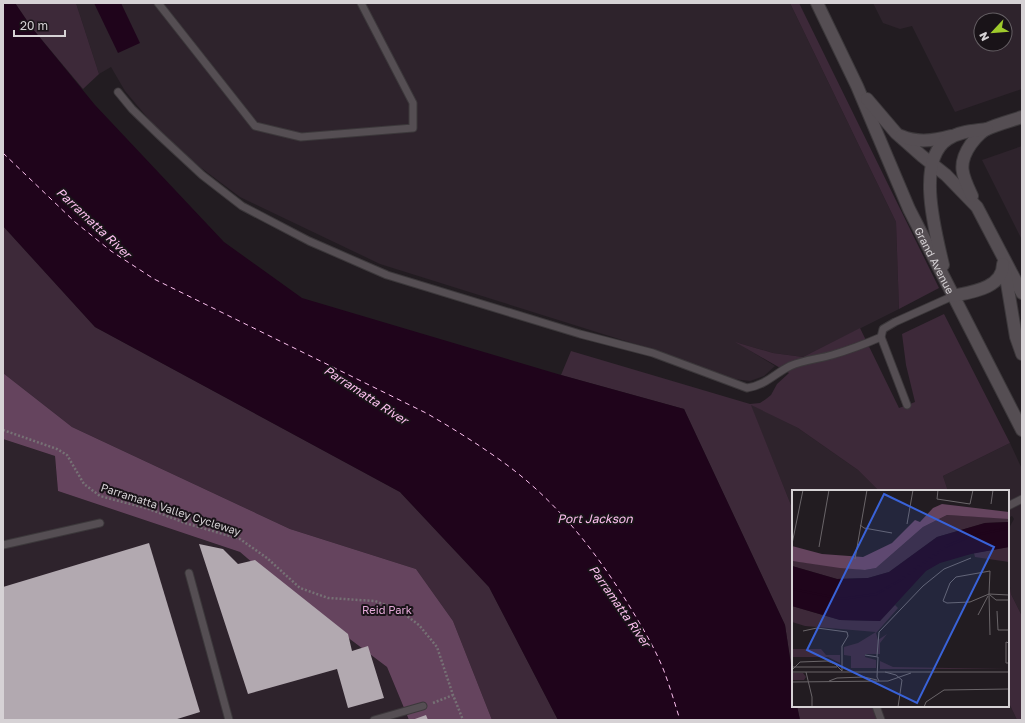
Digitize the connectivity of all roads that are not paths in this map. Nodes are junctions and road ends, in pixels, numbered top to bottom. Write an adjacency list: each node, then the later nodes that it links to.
1 (158, 3): 2 (lane)
2 (361, 3)
3 (817, 3): 4 (street, Grand Avenue)
4 (857, 86): 8 (street, Grand Avenue); 13 (street, Grand Avenue)
5 (118, 92): 16 (lane)
6 (1022, 117): 7 (street)
7 (987, 129): 9 (street); 11 (street)
8 (896, 133): 9 (street); 10 (street, Grand Avenue)
9 (961, 133): 10 (street)
10 (933, 165): 11 (street, Grand Avenue); 13 (street)
11 (982, 214): 12 (street, Grand Avenue)
12 (1002, 257): 14 (street, Grand Avenue); 15 (street); 17 (street)
13 (946, 282): 15 (street, Grand Avenue)
14 (1022, 293)
15 (953, 296): 16 (lane); 19 (street, Grand Avenue)
16 (881, 337): 18 (lane)
17 (1022, 354)
18 (908, 405)
19 (1021, 428)
20 (1022, 499): 21 (lane)
21 (1009, 506)
22 (100, 523): 23 (lane)
23 (3, 545)
24 (189, 573): 27 (lane)
25 (423, 706): 28 (lane)
26 (876, 707): 29 (lane)
27 (229, 720)
28 (374, 720)
29 (881, 720)

